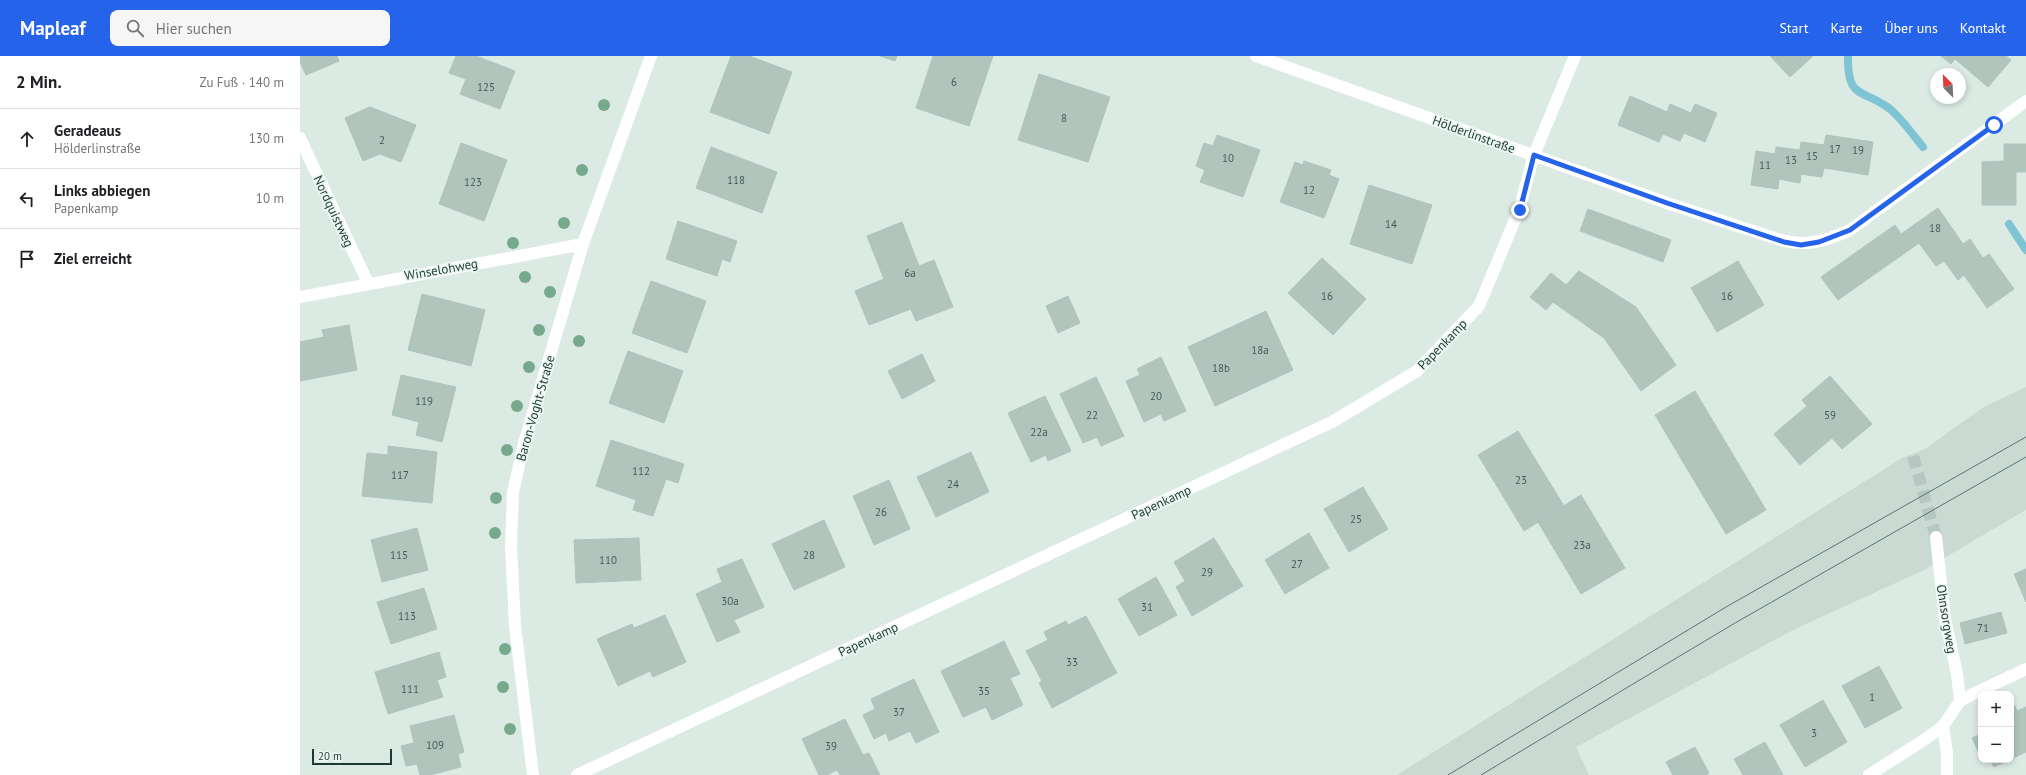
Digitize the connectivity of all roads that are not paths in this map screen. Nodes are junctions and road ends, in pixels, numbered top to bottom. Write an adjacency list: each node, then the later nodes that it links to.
1 (651, 56): 7 (street, Baron-Voght-Straße)
2 (1256, 56): 6 (street, Hölderlinstraße)
3 (1575, 56): 6 (street, Papenkamp)
4 (2026, 102): 6 (street, Hölderlinstraße)
5 (300, 138): 8 (street, Nordquistweg)
6 (1534, 155): 15 (street, Papenkamp)
7 (583, 244): 8 (street, Winselohweg); 14 (street, Baron-Voght-Straße)
8 (368, 283): 9 (street, Winselohweg)
9 (300, 297)
10 (1936, 537): 12 (street, Ohnsorgweg)
11 (2026, 669): 12 (street)
12 (1960, 702): 13 (street)
13 (1943, 726): 16 (street); 17 (street)
14 (533, 775)
15 (577, 775)
16 (1869, 775)
17 (1947, 775)

